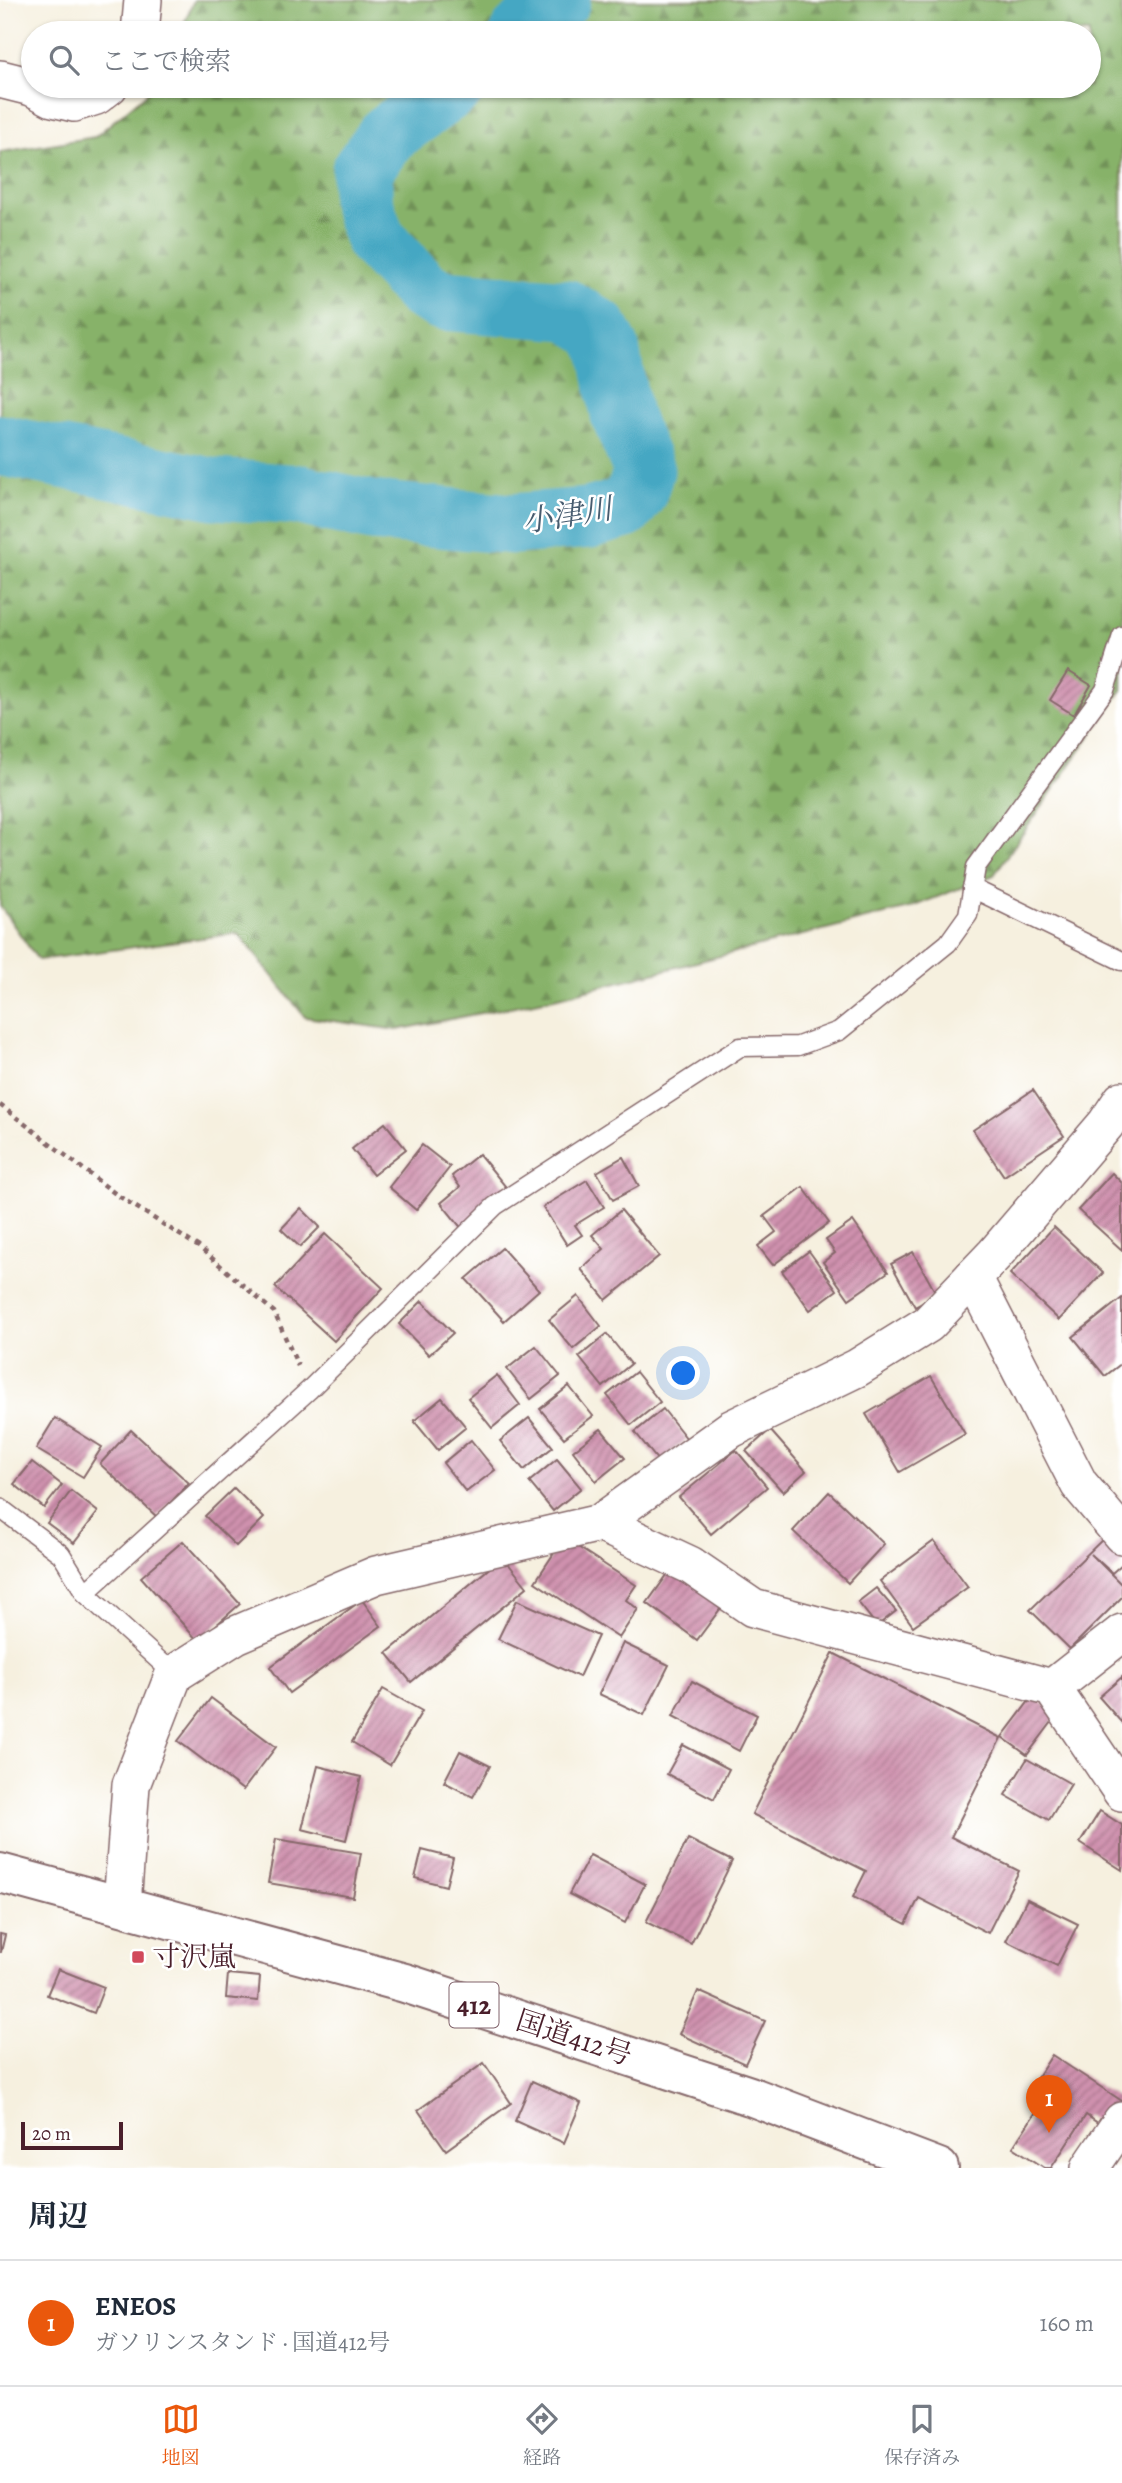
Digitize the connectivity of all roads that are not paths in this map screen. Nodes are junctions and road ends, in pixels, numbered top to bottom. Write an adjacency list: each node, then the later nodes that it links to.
1 (143, 0): 2 (street)
2 (142, 21)
3 (0, 79): 4 (street)
4 (21, 84)
5 (53, 98): 6 (street)
6 (90, 98)
7 (1122, 636): 8 (lane)
8 (972, 888): 9 (lane); 15 (lane)
9 (1122, 961)
10 (1122, 1100): 11 (street)
11 (973, 1276): 13 (street); 14 (street)
12 (0, 1508): 15 (lane)
13 (600, 1524): 17 (street); 18 (street)
14 (1122, 1535)
15 (85, 1593): 17 (lane)
16 (1122, 1633): 18 (street)
17 (174, 1674): 21 (street)
18 (1052, 1688): 19 (street)
19 (1122, 1792)
20 (0, 1873): 21 (highway, 国道412号 / 412)
21 (122, 1904): 23 (highway, 国道412号 / 412)
22 (1122, 2121): 24 (street)
23 (939, 2168)
24 (1090, 2168)

